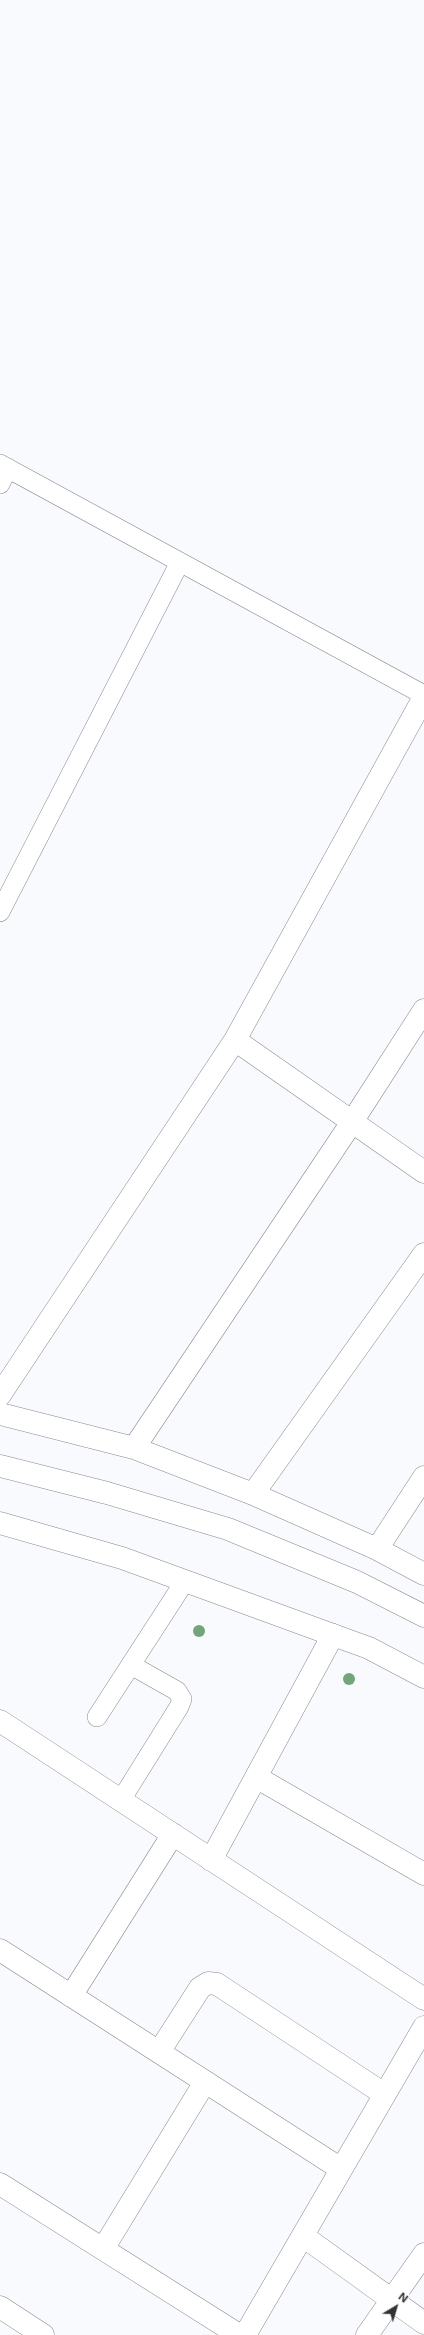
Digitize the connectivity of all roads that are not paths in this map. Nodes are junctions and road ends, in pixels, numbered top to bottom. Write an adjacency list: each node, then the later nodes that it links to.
1 (3, 472): 2 (lane)
2 (180, 562): 3 (lane); 4 (lane)
3 (424, 696): 6 (street)
4 (0, 912)
5 (424, 1010): 7 (street)
6 (235, 1040): 7 (street); 10 (street)
7 (352, 1122): 8 (street); 12 (street)
8 (424, 1172)
9 (424, 1254): 15 (street)
10 (0, 1395)
11 (0, 1414): 12 (street)
12 (134, 1448): 15 (street)
13 (0, 1466): 20 (street)
14 (424, 1477): 17 (street)
15 (253, 1494): 17 (street)
16 (0, 1523): 19 (street)
17 (377, 1549): 18 (street)
18 (424, 1574)
19 (185, 1581): 21 (street); 22 (lane)
20 (424, 1616)
21 (333, 1635): 23 (street); 26 (street)
22 (131, 1665): 24 (lane); 27 (lane)
23 (424, 1677)
24 (97, 1717)
25 (0, 1721): 27 (street)
26 (256, 1776): 29 (street); 30 (street)
27 (121, 1800): 28 (street)
28 (173, 1834): 29 (street); 32 (street)
29 (211, 1860): 33 (street)
30 (424, 1874)
31 (0, 1950): 32 (street)
32 (71, 1996): 35 (street)
33 (424, 1999)
34 (424, 2027): 37 (street)
35 (159, 2052): 36 (street); 37 (street)
36 (205, 2082): 38 (street); 41 (street)
37 (384, 2094): 38 (street)
38 (341, 2170): 40 (street)
39 (0, 2184): 41 (street)
40 (303, 2236): 43 (street); 48 (street)
41 (103, 2249): 47 (street)
42 (424, 2254): 43 (street)
43 (392, 2300): 45 (street); 49 (street)
44 (0, 2307): 46 (street)
45 (424, 2323)
46 (43, 2335)
47 (238, 2335)
48 (245, 2335)
49 (368, 2335)

